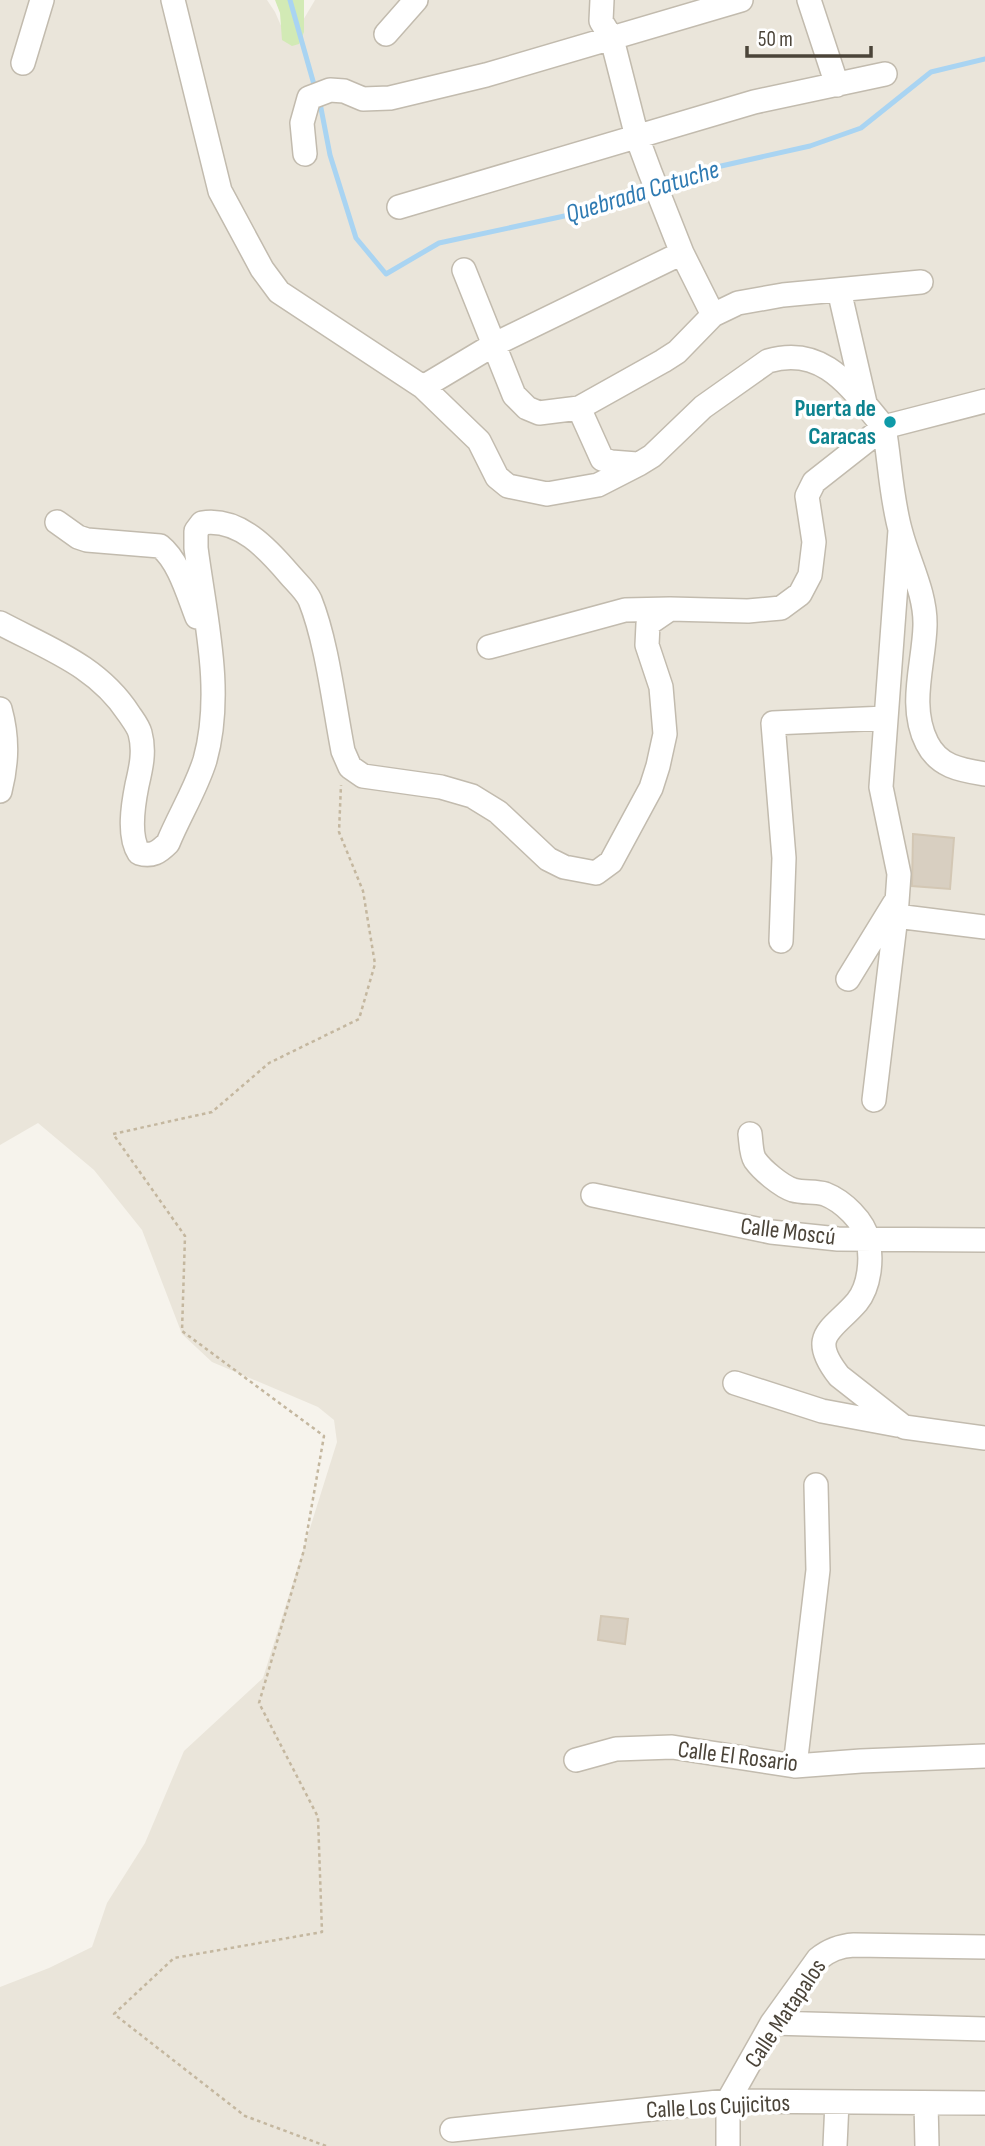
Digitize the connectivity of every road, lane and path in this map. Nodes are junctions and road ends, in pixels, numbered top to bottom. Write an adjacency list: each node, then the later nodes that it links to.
1 (42, 0): 9 (street)
2 (173, 0): 21 (street)
3 (416, 0): 7 (street)
4 (602, 0): 8 (street)
5 (741, 0): 8 (street)
6 (809, 0): 11 (street)
7 (386, 34)
8 (612, 39): 12 (street); 13 (street)
9 (23, 63)
10 (885, 74): 11 (street)
11 (837, 85): 12 (street)
12 (638, 137): 14 (street); 15 (street)
13 (306, 154)
14 (399, 207)
15 (682, 253): 19 (street); 20 (street)
16 (464, 270): 20 (street)
17 (920, 282): 18 (street)
18 (839, 290): 19 (street); 23 (street)
19 (713, 315): 24 (street)
20 (495, 344): 21 (street); 24 (street)
21 (423, 387): 26 (street)
22 (985, 401): 25 (street)
23 (866, 406): 25 (street); 26 (street)
24 (579, 408): 26 (street)
25 (884, 427): 28 (street); 29 (street)
26 (639, 464)
27 (57, 522): 31 (street)
28 (900, 530): 34 (street); 36 (street)
29 (670, 609): 32 (street); 35 (street)
30 (0, 623): 31 (street)
31 (209, 642): 35 (street)
32 (489, 647)
33 (0, 709): 37 (street)
34 (886, 718): 38 (street); 40 (street)
35 (343, 751): 62 (path)
36 (985, 774)
37 (0, 791)
38 (896, 907): 39 (street); 41 (street); 42 (street)
39 (985, 928)
40 (781, 941)
41 (848, 979)
42 (874, 1100)
43 (750, 1133): 45 (street)
44 (593, 1195): 45 (street, Calle Moscú)
45 (867, 1238): 46 (street, Calle Moscú); 48 (street)
46 (985, 1240)
47 (735, 1383): 48 (street)
48 (904, 1427): 49 (street)
49 (985, 1438)
50 (817, 1485): 53 (street)
51 (985, 1756): 53 (street, Calle El Rosario)
52 (576, 1760): 53 (street, Calle El Rosario)
53 (795, 1766)
54 (985, 1947): 55 (street, Calle Matapalos)
55 (772, 2024): 56 (street); 57 (street, Calle Matapalos)
56 (985, 2029)
57 (728, 2101): 58 (street, Calle Los Cujicitos); 61 (street, Calle Los Cujicitos); 63 (street, Calle Matapalos)
58 (837, 2102): 59 (street, Calle Los Cujicitos); 64 (street)
59 (926, 2103): 60 (street, Calle Los Cujicitos); 65 (street)
60 (985, 2103)
61 (452, 2130)
62 (326, 2146)
63 (728, 2146)
64 (835, 2146)
65 (927, 2146)

